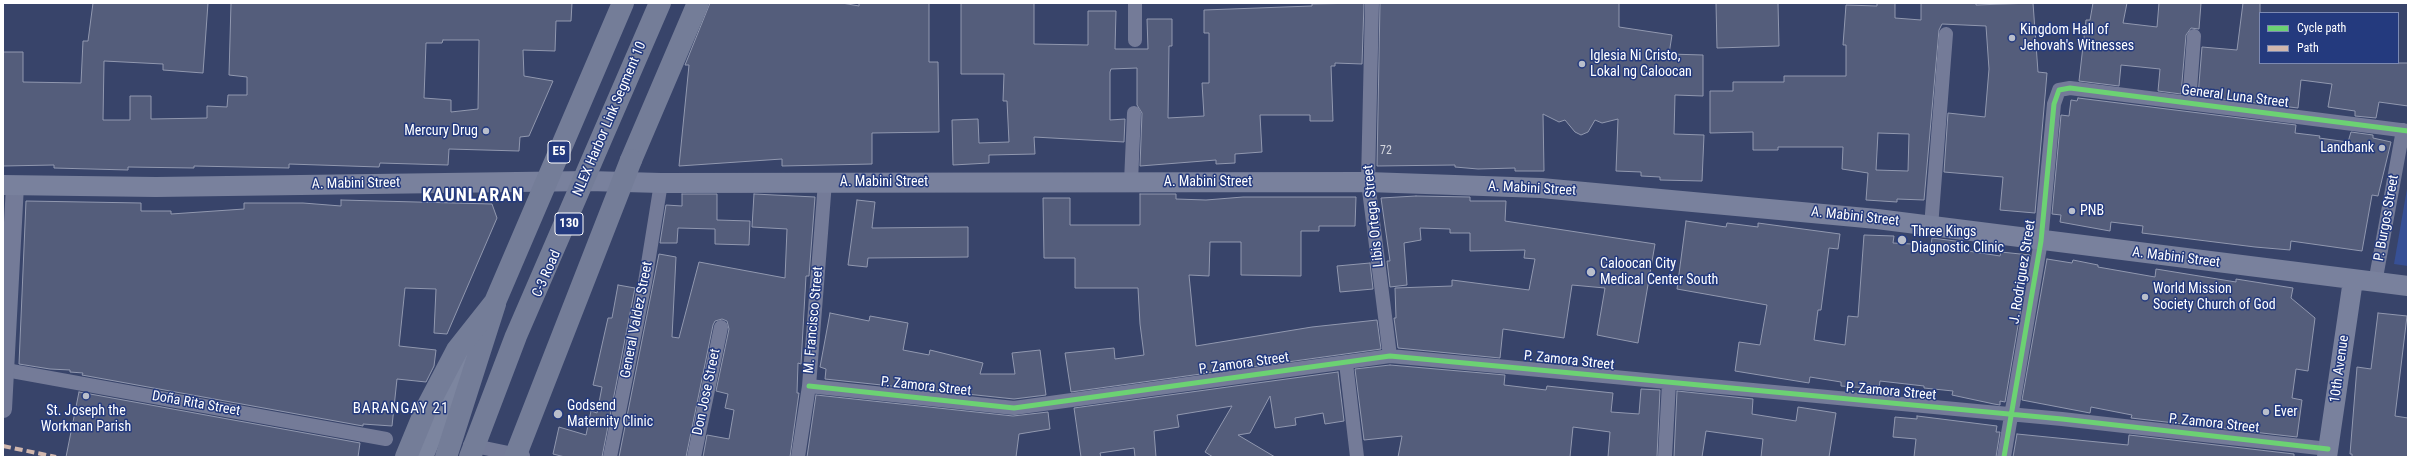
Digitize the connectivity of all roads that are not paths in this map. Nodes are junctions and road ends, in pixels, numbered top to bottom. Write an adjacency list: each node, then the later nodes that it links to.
1 (617, 3): 19 (main road)
2 (623, 3): 28 (highway, E5, bridge)
3 (660, 3): 39 (highway, NLEX Harbor Link Segment 10 / E5, bridge)
4 (666, 3): 15 (main road, C-3 Road / 130)
5 (698, 3): 43 (highway, bridge)
6 (1135, 3): 10 (street)
7 (1372, 3): 18 (street, Libis Ortega Street)
8 (1946, 34): 22 (street)
9 (2194, 36): 12 (street)
10 (1135, 40)
11 (2059, 90): 12 (street, General Luna Street); 24 (street, J. Rodriguez Street)
12 (2189, 103): 14 (street, General Luna Street)
13 (1134, 113): 17 (street)
14 (2405, 130): 26 (street, P. Burgos Street)
15 (588, 181): 19 (main road, A. Mabini Street); 20 (main road, A. Mabini Street); 39 (main road, C-3 Road / 130)
16 (825, 182): 17 (main road, A. Mabini Street); 20 (main road, A. Mabini Street); 34 (street, M. Francisco Street)
17 (1131, 182): 18 (main road, A. Mabini Street)
18 (1368, 182): 22 (main road, A. Mabini Street); 30 (street, Libis Ortega Street)
19 (538, 183): 21 (main road, A. Mabini Street); 41 (main road)
20 (661, 183): 45 (street, General Valdez Street)
21 (9, 185): 23 (street)
22 (1931, 227): 24 (main road, A. Mabini Street)
23 (8, 236): 32 (street)
24 (2041, 241): 25 (main road, A. Mabini Street); 36 (street, J. Rodriguez Street)
25 (2353, 280): 26 (main road, A. Mabini Street); 38 (main road, 10th Avenue)
26 (2376, 283): 27 (main road, A. Mabini Street)
27 (2408, 286)
28 (495, 302): 40 (highway, bridge); 42 (highway)
29 (721, 326): 46 (street, Don Jose Street)
30 (1390, 356): 31 (street, P. Zamora Street); 33 (street, P. Zamora Street)
31 (1346, 363): 34 (street, P. Zamora Street); 48 (street)
32 (6, 370): 35 (street); 37 (street, Doña Rita Street)
33 (1669, 383): 36 (street, P. Zamora Street); 49 (street)
34 (809, 386): 47 (street, M. Francisco Street)
35 (3, 409)
36 (2012, 415): 38 (street, P. Zamora Street); 50 (street, J. Rodriguez Street)
37 (386, 439)
38 (2328, 453)
39 (468, 454): 44 (street)
40 (406, 457)
41 (422, 457)
42 (446, 457)
43 (515, 457)
44 (527, 457)
45 (610, 457)
46 (694, 457)
47 (798, 457)
48 (1357, 457)
49 (1665, 457)
50 (2004, 457)

